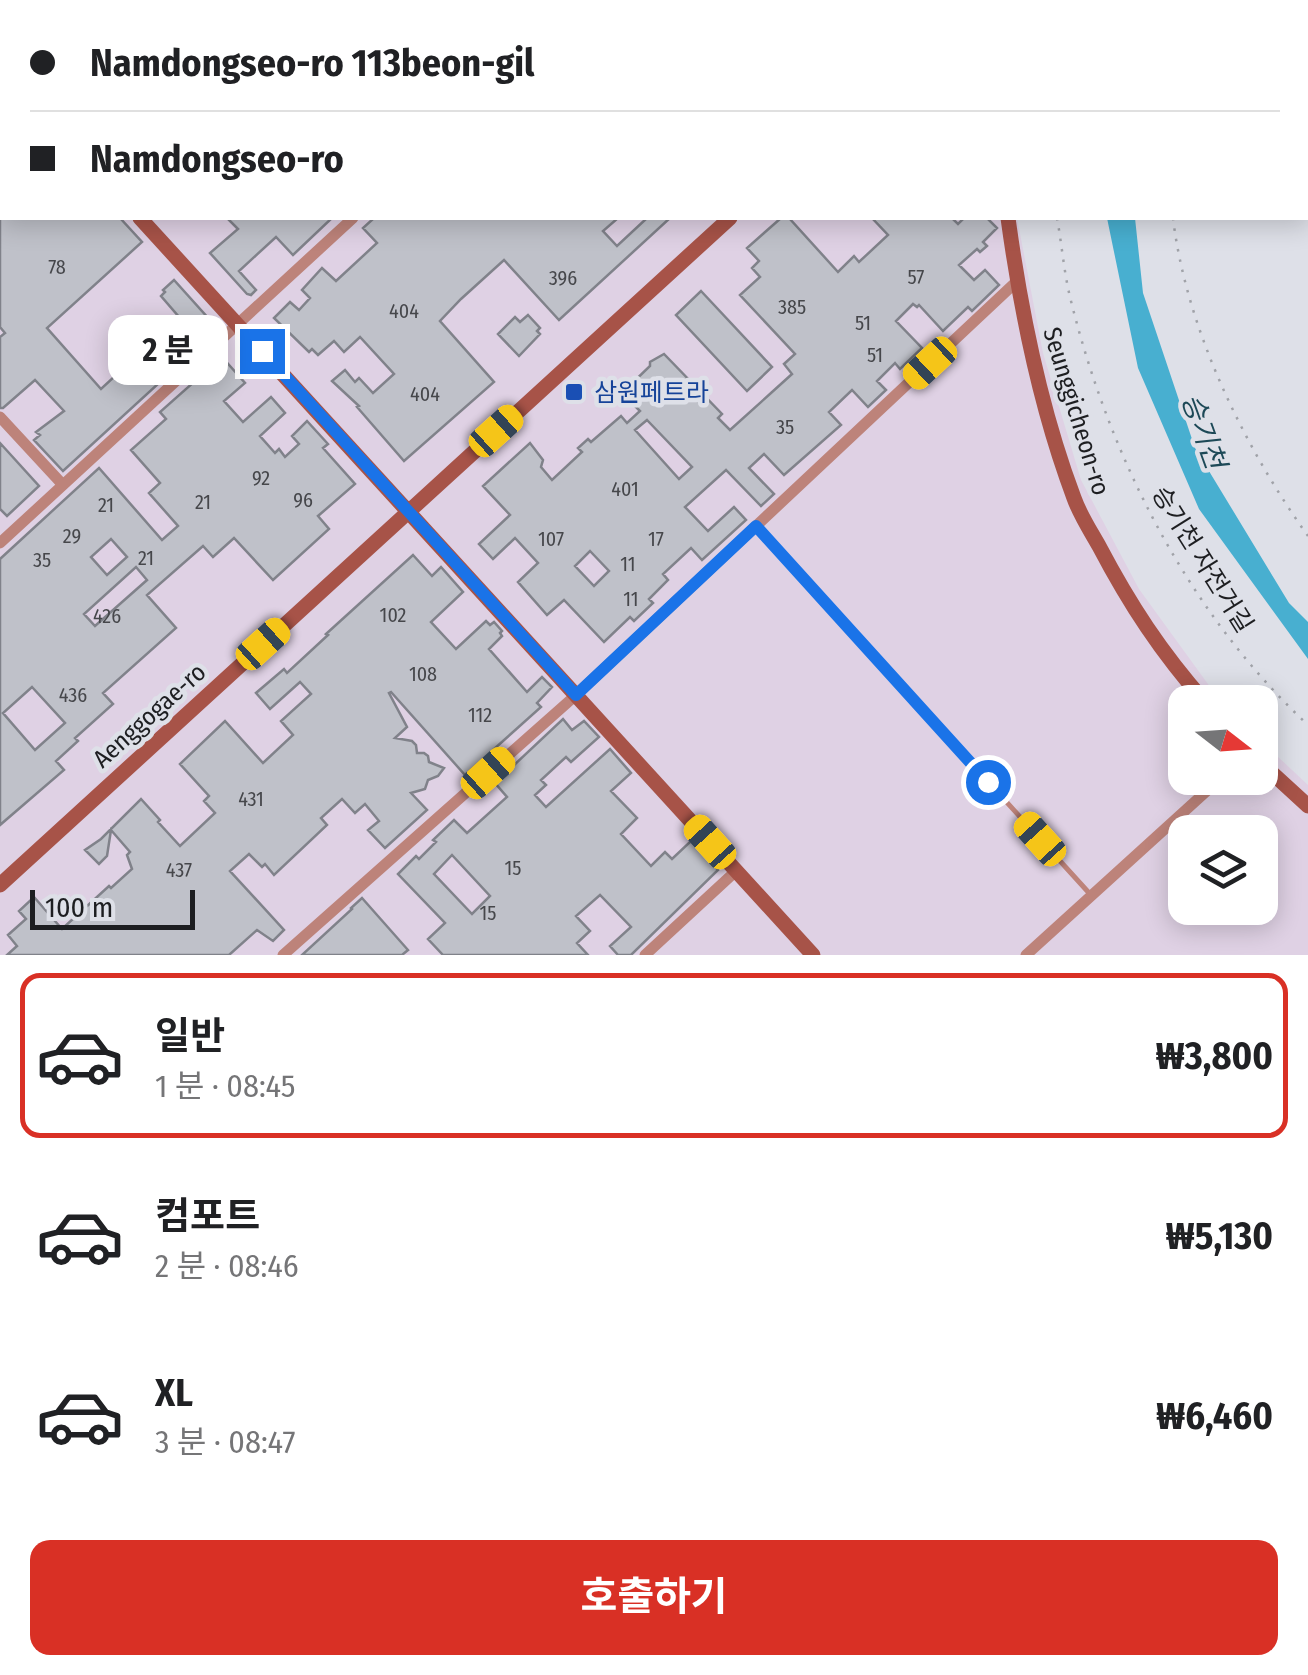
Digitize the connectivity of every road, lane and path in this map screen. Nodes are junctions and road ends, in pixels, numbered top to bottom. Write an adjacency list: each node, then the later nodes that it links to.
1 (142, 220): 8 (street)
2 (351, 220): 8 (street)
3 (728, 220): 11 (street, Aenggogae-ro)
4 (1008, 220): 7 (street, Seunggicheon-ro)
5 (1058, 220): 17 (path, 승기천 자전거길)
6 (1172, 220): 13 (path)
7 (1016, 282): 12 (street); 15 (street, Seunggicheon-ro)
8 (238, 324): 10 (street); 11 (street)
9 (0, 417): 10 (street)
10 (63, 485): 14 (street)
11 (409, 511): 16 (street); 22 (street, Aenggogae-ro)
12 (756, 526): 16 (street); 23 (lane)
13 (1308, 536)
14 (0, 543)
15 (1190, 685)
16 (576, 695): 21 (street); 24 (street)
17 (1308, 724)
18 (1278, 778): 20 (street)
19 (1202, 795): 23 (street)
20 (1308, 806)
21 (736, 871): 25 (street); 26 (street)
22 (0, 885)
23 (1092, 896): 27 (street)
24 (284, 955)
25 (644, 955)
26 (813, 955)
27 (1026, 955)

